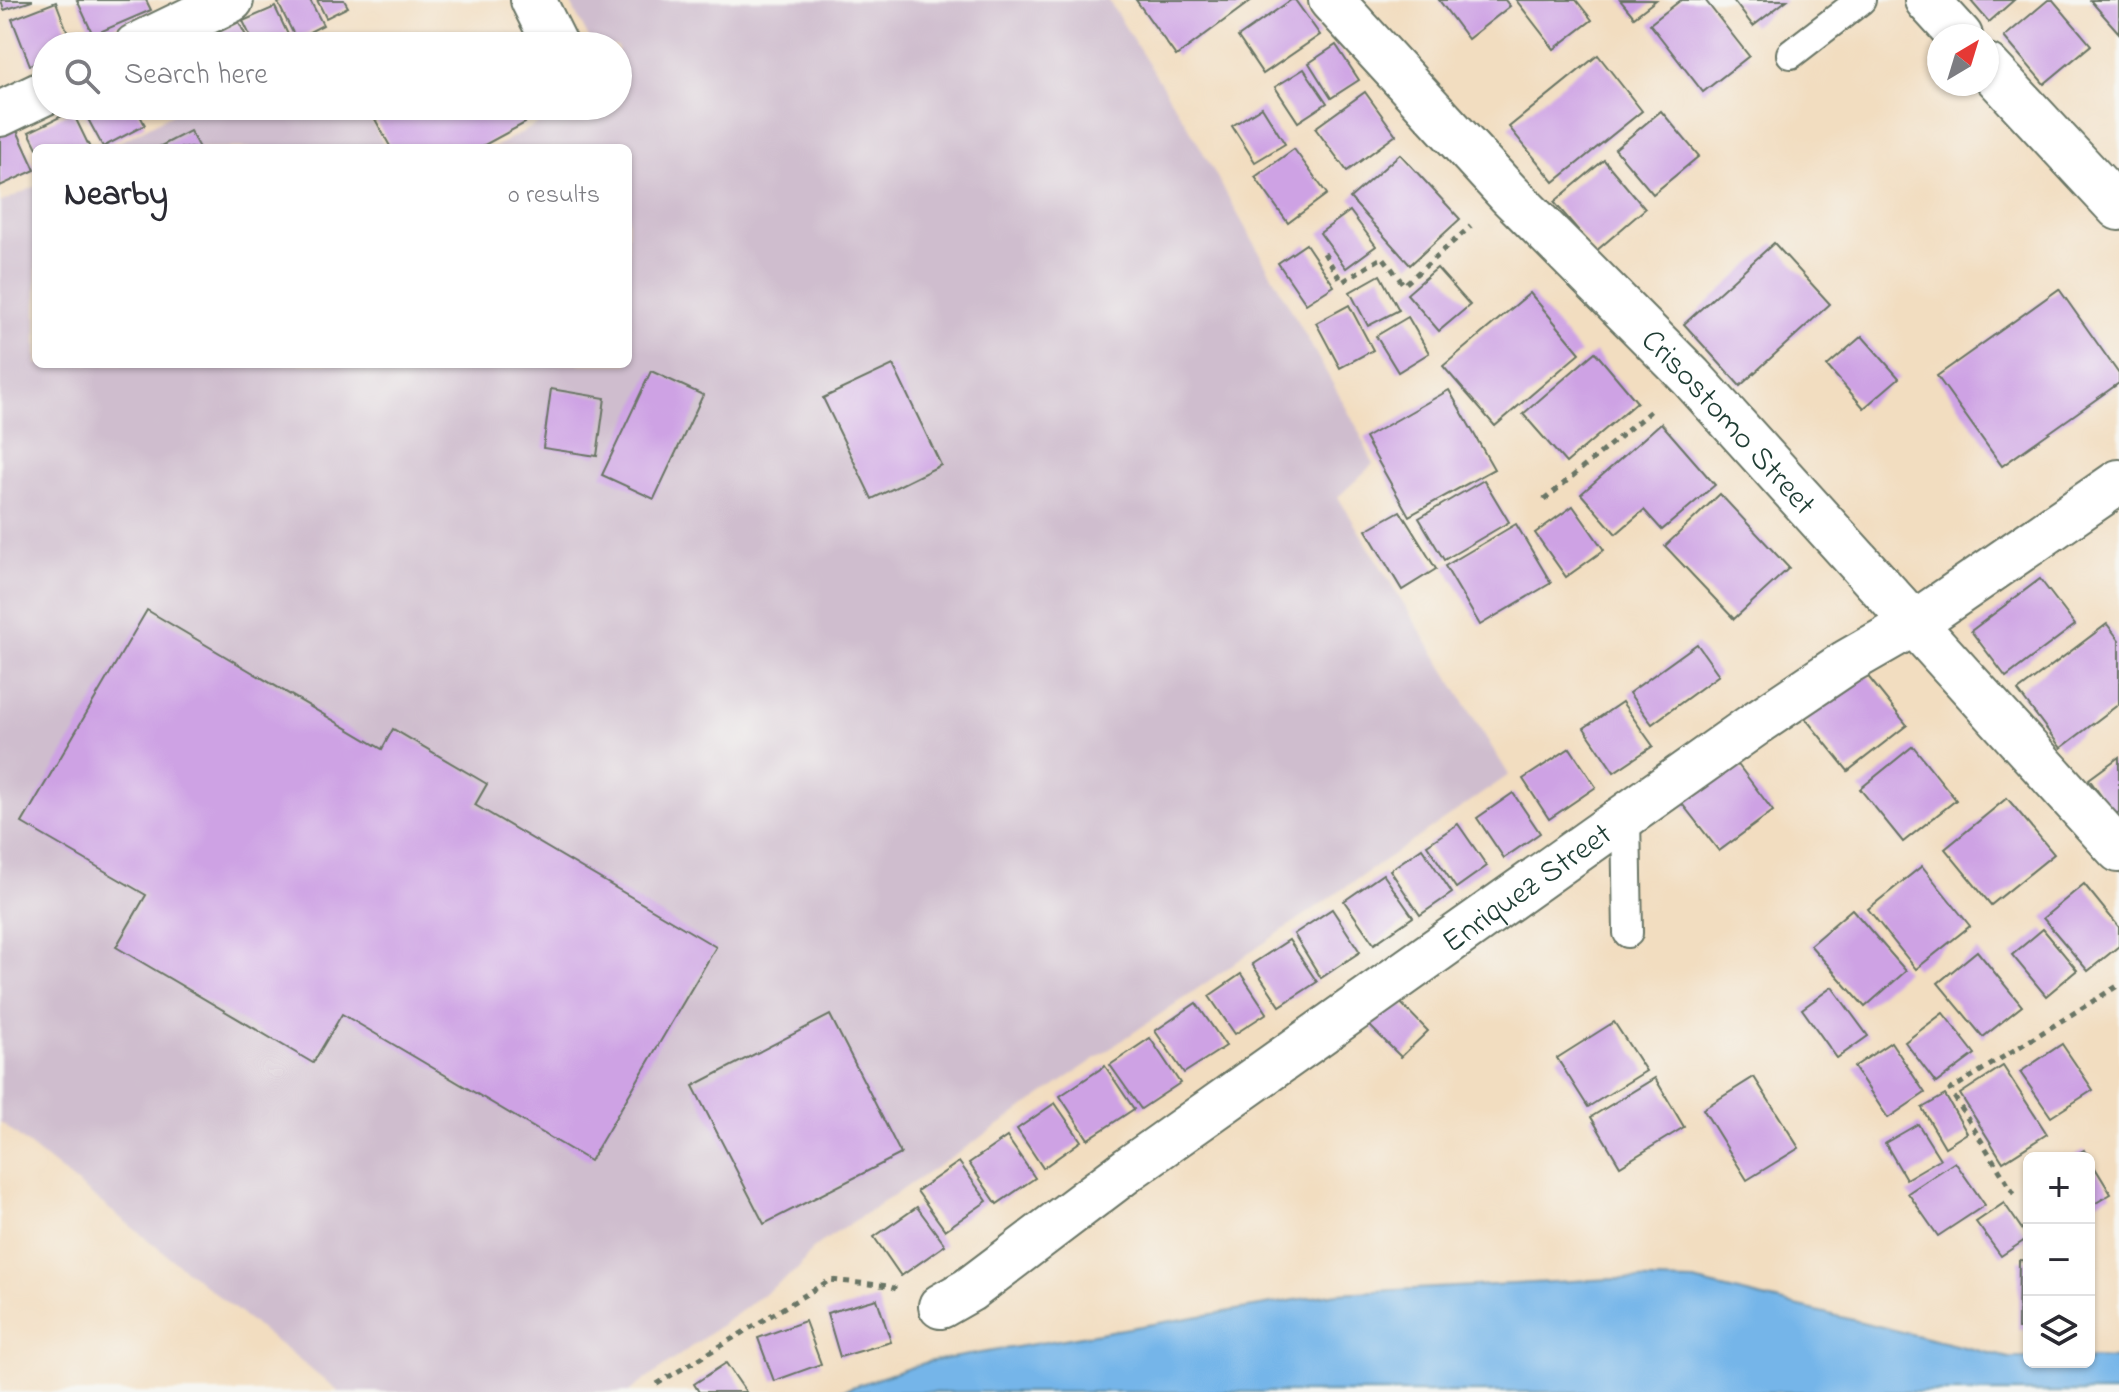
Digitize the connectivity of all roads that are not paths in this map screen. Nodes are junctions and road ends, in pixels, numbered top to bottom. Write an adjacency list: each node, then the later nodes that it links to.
1 (231, 0): 7 (street)
2 (533, 0): 8 (street)
3 (1331, 0): 15 (street, Crisostomo Street)
4 (1861, 0): 9 (lane)
5 (1927, 0): 6 (street)
6 (1949, 24)
7 (165, 32)
8 (549, 32)
9 (1791, 54)
10 (1999, 79): 13 (street)
11 (32, 99): 12 (street)
12 (0, 114)
13 (2119, 208)
14 (2119, 482): 15 (street, Enriquez Street)
15 (1913, 624): 16 (street, Enriquez Street); 17 (street, Crisostomo Street)
16 (1626, 815): 18 (lane); 19 (street, Enriquez Street)
17 (2119, 850)
18 (1628, 933)
19 (941, 1306)

